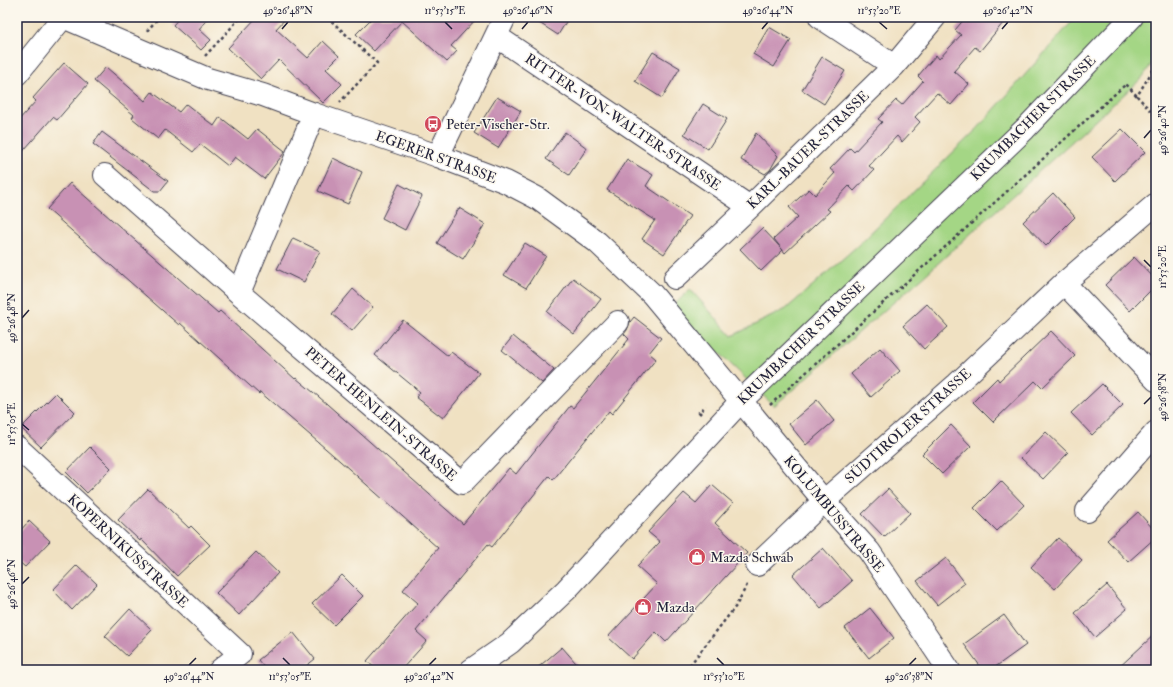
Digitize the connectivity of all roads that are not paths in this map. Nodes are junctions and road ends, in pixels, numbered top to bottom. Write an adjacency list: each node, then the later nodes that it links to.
1 (63, 17): 7 (street); 8 (street, EGERER STRASSE)
2 (820, 17): 6 (street)
3 (935, 17): 6 (street, KARL-BAUER-STRASSE)
4 (1132, 17): 18 (street, KRUMBACHER STRASSE)
5 (501, 27): 9 (street); 12 (street, RITTER-VON-WALTER-STRASSE)
6 (894, 66): 12 (street, KARL-BAUER-STRASSE)
7 (17, 74)
8 (320, 116): 9 (street, EGERER STRASSE); 15 (street)
9 (438, 156): 18 (street, EGERER STRASSE)
10 (105, 175): 15 (street, PETER-HENLEIN-STRASSE)
11 (1156, 204): 14 (street, SÜDTIROLER STRASSE)
12 (750, 207): 13 (street, KARL-BAUER-STRASSE)
13 (675, 278)
14 (1064, 283): 17 (street); 21 (street, SÜDTIROLER STRASSE)
15 (239, 293): 16 (street, PETER-HENLEIN-STRASSE)
16 (618, 322)
17 (1156, 380)
18 (741, 401): 21 (street, KOLUMBUSSTRASSE); 25 (street, KRUMBACHER STRASSE)
19 (1156, 432): 22 (street)
20 (17, 447): 24 (street, KOPERNIKUSSTRASSE)
21 (824, 501): 23 (street, SÜDTIROLER STRASSE); 26 (street, KOLUMBUSSTRASSE)
22 (1087, 511)
23 (757, 565)
24 (220, 670)
25 (471, 670)
26 (949, 670)

